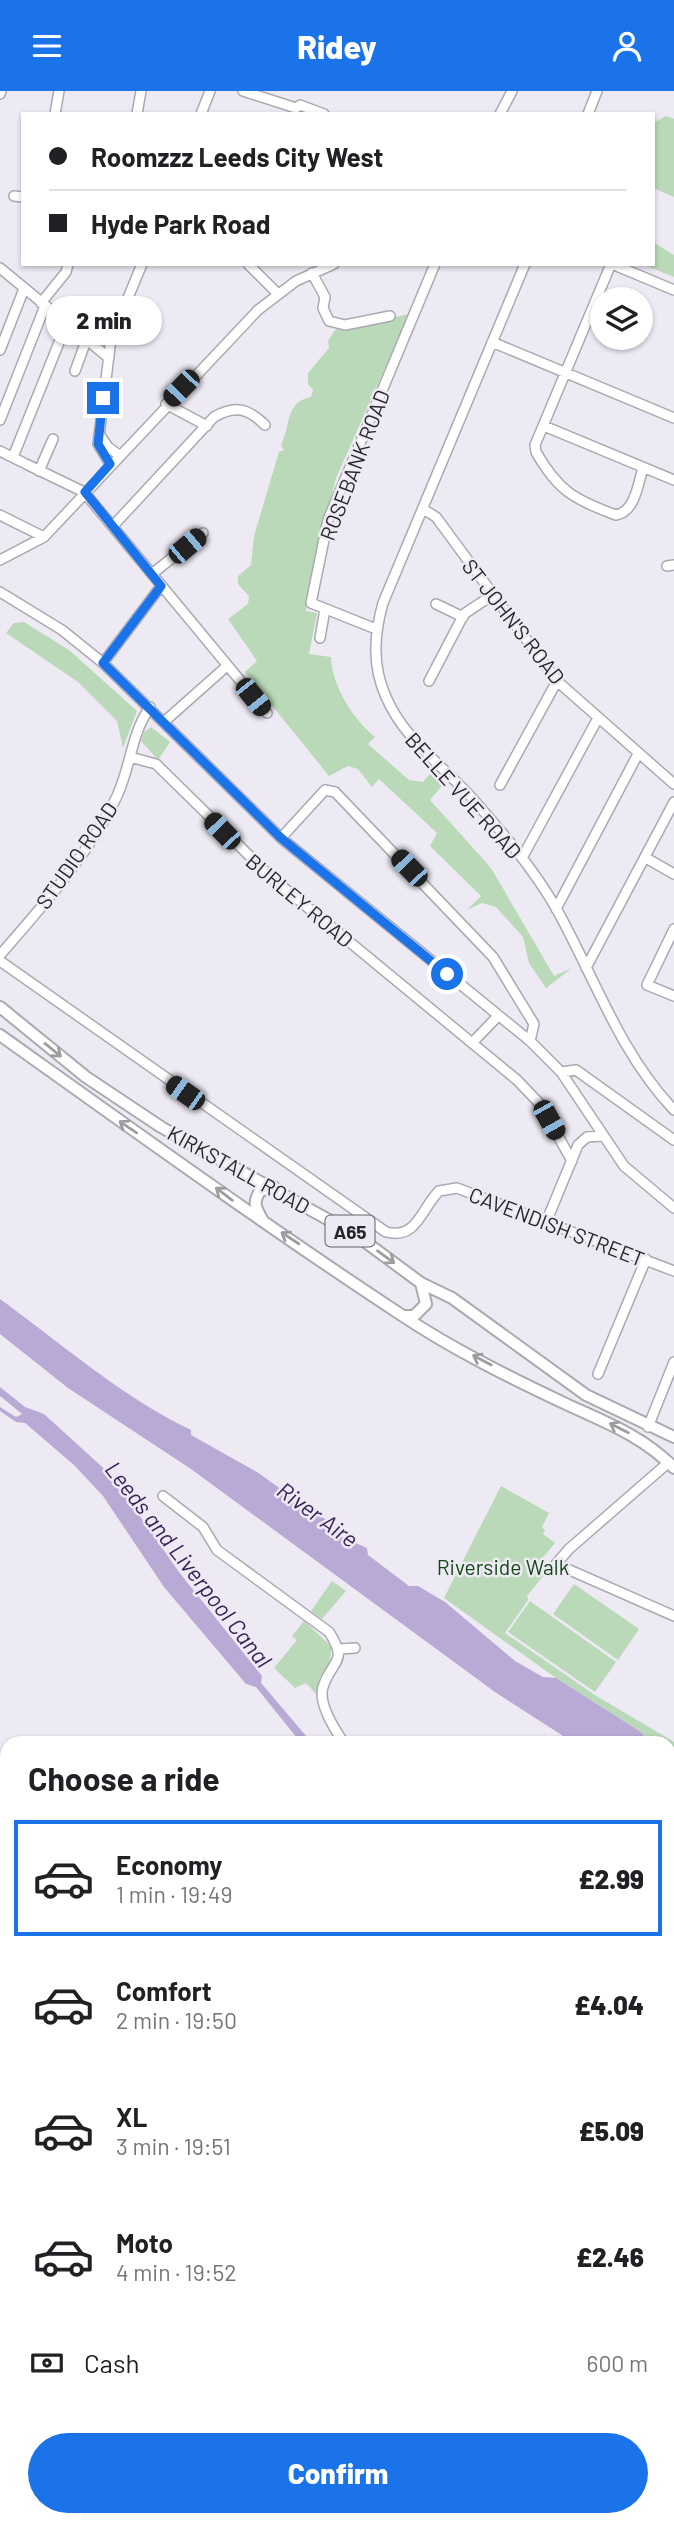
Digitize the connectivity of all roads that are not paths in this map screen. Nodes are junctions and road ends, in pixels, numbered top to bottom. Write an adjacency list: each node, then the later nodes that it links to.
1 (59, 91): 7 (street)
2 (141, 91): 8 (street)
3 (210, 91): 9 (street)
4 (243, 91): 10 (street)
5 (512, 91): 11 (street)
6 (597, 91): 12 (street)
7 (55, 112)
8 (137, 112)
9 (202, 112)
10 (319, 112)
11 (501, 112)
12 (589, 112)
13 (68, 266): 27 (street)
14 (141, 266): 33 (street)
15 (250, 266): 26 (street)
16 (329, 266): 22 (street)
17 (434, 266): 63 (street, ROSEBANK ROAD)
18 (524, 266): 31 (street, BELLE VUE ROAD)
19 (611, 266): 35 (street)
20 (617, 266): 25 (street)
21 (2, 270): 23 (street); 24 (street)
22 (312, 273): 26 (street); 28 (street)
23 (0, 282)
24 (24, 289): 27 (street); 32 (street)
25 (674, 290)
26 (278, 294): 36 (street)
27 (43, 305): 29 (street); 38 (street)
28 (390, 316)
29 (66, 325): 30 (street); 46 (street)
30 (86, 341): 33 (street); 34 (street)
31 (492, 342): 35 (street); 52 (street, BELLE VUE ROAD)
32 (0, 350)
33 (109, 358): 42 (street)
34 (75, 371)
35 (566, 373): 37 (street); 41 (street)
36 (166, 404): 40 (street); 45 (street)
37 (674, 418)
38 (0, 420)
39 (265, 425): 40 (street)
40 (206, 426): 54 (street)
41 (544, 426): 48 (street); 48 (street)
42 (99, 434): 45 (street); 47 (street)
43 (53, 439): 49 (street)
44 (0, 451): 46 (street)
45 (119, 454): 47 (street)
46 (20, 461): 49 (street)
47 (110, 464): 51 (street)
48 (643, 468): 50 (street)
49 (39, 471): 51 (street)
50 (674, 480)
51 (85, 492): 54 (street); 56 (street)
52 (423, 509): 61 (street, ST JOHN'S ROAD); 65 (street, BELLE VUE ROAD)
53 (0, 515): 56 (street)
54 (113, 526): 58 (street)
55 (203, 533): 58 (street)
56 (44, 537): 57 (street)
57 (0, 560)
58 (152, 574): 59 (street)
59 (161, 586): 67 (street); 68 (street)
60 (0, 592): 67 (street, BURLEY ROAD)
61 (491, 596): 64 (street); 70 (street, ST JOHN'S ROAD)
62 (436, 604): 64 (street)
63 (325, 609): 65 (street); 66 (street)
64 (463, 618): 69 (street)
65 (376, 629): 81 (street, BELLE VUE ROAD)
66 (320, 638)
67 (103, 663): 71 (street, BURLEY ROAD)
68 (227, 666): 72 (street); 74 (street)
69 (429, 681)
70 (557, 681): 73 (street, ST JOHN'S ROAD); 78 (street)
71 (150, 707): 74 (street, BURLEY ROAD); 76 (street, STUDIO ROAD)
72 (267, 713)
73 (598, 718): 75 (street, ST JOHN'S ROAD); 81 (street)
74 (165, 721): 80 (street, BURLEY ROAD)
75 (638, 754): 77 (street, ST JOHN'S ROAD); 84 (street)
76 (130, 757): 86 (street, STUDIO ROAD); 94 (street, BURLEY ROAD)
77 (674, 784)
78 (500, 786)
79 (674, 802): 82 (street)
80 (281, 838): 90 (street, BURLEY ROAD); 93 (street)
81 (522, 858): 84 (street, BELLE VUE ROAD)
82 (646, 858): 83 (street); 87 (street)
83 (674, 874)
84 (556, 909): 87 (street, BELLE VUE ROAD)
85 (674, 929): 88 (street)
86 (0, 958): 102 (street, CAVENDISH STREET)
87 (586, 968): 96 (street, BELLE VUE ROAD)
88 (674, 996)
89 (0, 1007): 91 (main road, KIRKSTALL ROAD / A65)
90 (498, 1016): 93 (street, BURLEY ROAD); 94 (street)
91 (16, 1020): 92 (main road); 100 (main road, KIRKSTALL ROAD / A65, one-way to 100)
92 (1, 1036): 103 (main road, KIRKSTALL ROAD / A65, one-way to 92)
93 (530, 1041): 95 (street, BURLEY ROAD)
94 (473, 1042): 99 (street, BURLEY ROAD)
95 (561, 1072): 97 (street, BURLEY ROAD); 98 (street)
96 (674, 1110)
97 (602, 1136): 99 (street); 101 (street, BURLEY ROAD)
98 (674, 1140)
99 (572, 1161): 102 (street)
100 (274, 1187): 103 (main road); 106 (main road, KIRKSTALL ROAD / A65, one-way to 106)
101 (674, 1208)
102 (547, 1220): 104 (street, CAVENDISH STREET)
103 (263, 1221): 107 (main road, KIRKSTALL ROAD / A65, one-way to 103)
104 (646, 1259): 105 (street, CAVENDISH STREET); 109 (street)
105 (674, 1271)
106 (421, 1283): 107 (main road); 110 (main road, KIRKSTALL ROAD / A65)
107 (403, 1316): 112 (main road, KIRKSTALL ROAD / A65, one-way to 107)
108 (674, 1362): 110 (street)
109 (598, 1374)
110 (648, 1427): 111 (main road, A65)
111 (674, 1437)
112 (671, 1465): 114 (street)
113 (163, 1496): 116 (street)
114 (674, 1616)
115 (355, 1648): 116 (street)
116 (340, 1649): 117 (street)
117 (341, 1736)

